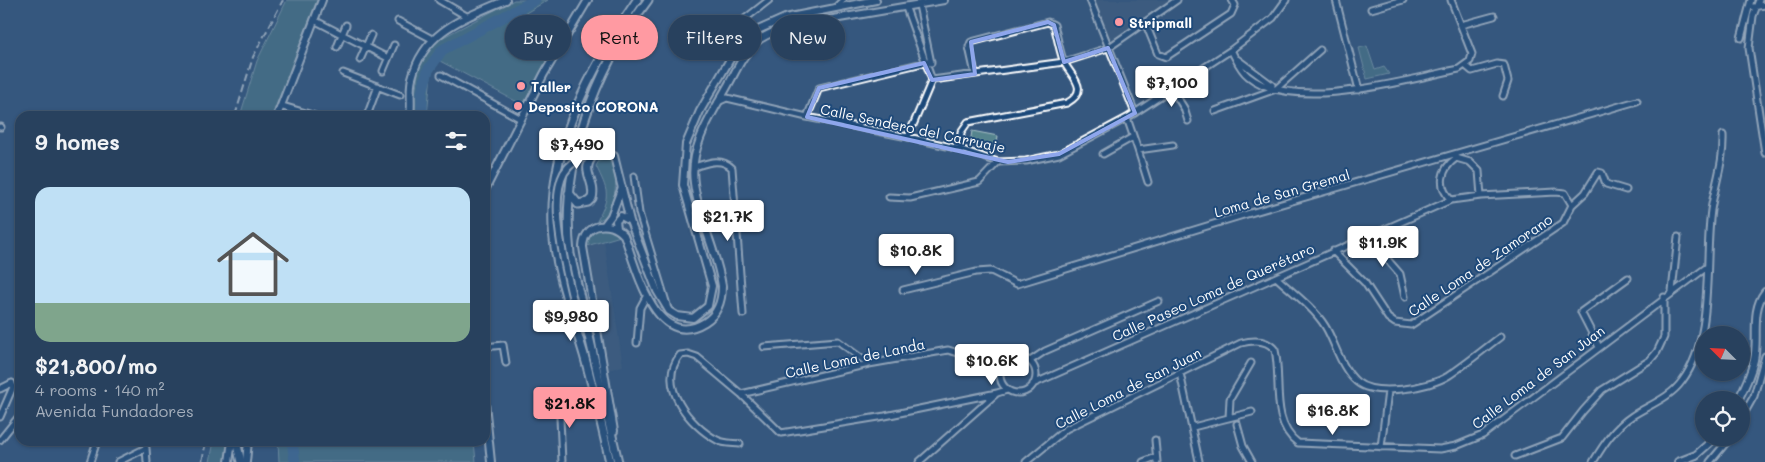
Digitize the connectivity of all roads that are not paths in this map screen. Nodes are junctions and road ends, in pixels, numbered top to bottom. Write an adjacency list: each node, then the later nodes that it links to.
1 (322, 0): 30 (street)
2 (439, 0): 29 (street)
3 (506, 0): 29 (street)
4 (588, 0): 83 (street)
5 (638, 0): 130 (main road)
6 (648, 0): 102 (main road)
7 (769, 0): 27 (street)
8 (843, 0): 24 (street)
9 (876, 0): 24 (street)
10 (944, 0): 20 (street)
11 (1090, 0): 44 (street)
12 (1177, 0): 32 (street)
13 (1232, 0): 32 (street)
14 (1286, 0): 46 (street, Calle Sendero del Carruaje)
15 (1336, 0): 65 (street)
16 (1403, 0): 26 (street)
17 (1451, 0): 34 (street)
18 (1751, 0): 22 (street)
19 (1759, 0): 23 (street)
20 (920, 5): 25 (street); 51 (street)
21 (1765, 5): 23 (street)
22 (1748, 7): 23 (street); 38 (street)
23 (1755, 7): 39 (street)
24 (835, 8): 35 (street)
25 (906, 8): 53 (street); 66 (street)
26 (1371, 10)
27 (750, 15)
28 (1494, 16): 34 (street)
29 (468, 17): 40 (street)
30 (314, 20): 36 (street); 71 (street)
31 (398, 21): 40 (street)
32 (1144, 22): 44 (street)
33 (346, 25): 36 (street)
34 (1461, 25): 54 (street)
35 (761, 28)
36 (342, 35): 42 (street); 43 (street)
37 (370, 35): 43 (street)
38 (1741, 38): 39 (street); 45 (street)
39 (1750, 38): 45 (street)
40 (432, 39): 76 (street)
41 (394, 45): 48 (street)
42 (337, 47)
43 (366, 47): 48 (street); 49 (street)
44 (1108, 48): 52 (street); 79 (street)
45 (1749, 48): 92 (street)
46 (1231, 50): 62 (street, Calle Sendero del Carruaje); 63 (street)
47 (1320, 50): 63 (street)
48 (388, 58): 56 (street)
49 (360, 60)
50 (730, 60): 64 (street)
51 (931, 61): 53 (street); 55 (street)
52 (1064, 62): 58 (street); 58 (street); 89 (street)
53 (924, 63): 55 (street); 81 (street)
54 (1466, 66): 65 (street); 68 (street)
55 (929, 70): 60 (street)
56 (383, 71)
57 (343, 73): 61 (street)
58 (975, 74): 60 (street)
59 (441, 75): 83 (street)
60 (932, 80): 86 (street)
61 (378, 86): 67 (street); 75 (street)
62 (1172, 89): 79 (street, Calle Sendero del Carruaje); 84 (street)
63 (1276, 89): 65 (street); 78 (street)
64 (712, 90): 66 (street); 77 (street)
65 (1359, 90)
66 (723, 94): 70 (street)
67 (400, 95)
68 (1503, 96)
69 (1638, 101): 94 (street, Loma de San Gremal)
70 (717, 102): 72 (street, Calle Sendero del Carruaje); 80 (street); 81 (street, Calle Sendero del Carruaje)
71 (281, 106): 73 (street); 74 (street)
72 (707, 106): 77 (street, Calle Sendero del Carruaje); 80 (street)
73 (279, 111)
74 (298, 111)
75 (369, 111)
76 (410, 111)
77 (700, 111): 123 (street)
78 (1215, 111)
79 (1134, 113): 82 (street, Calle Sendero del Carruaje)
80 (710, 117): 96 (street)
81 (807, 117): 86 (street, Calle Sendero del Carruaje)
82 (1127, 118): 87 (street); 95 (street, Calle Sendero del Carruaje)
83 (521, 119): 97 (street)
84 (1188, 120)
85 (1723, 135): 113 (street)
86 (908, 136): 89 (street, Calle Sendero del Carruaje)
87 (1134, 137): 90 (street); 93 (street)
88 (1173, 145): 90 (street)
89 (960, 149): 95 (street, Calle Sendero del Carruaje)
90 (1138, 150): 99 (street)
91 (596, 153): 100 (street); 102 (main road); 130 (street, bridge)
92 (1765, 153)
93 (1103, 154)
94 (1456, 156): 104 (street); 105 (street); 116 (street, Loma de San Gremal)
95 (998, 162): 103 (street)
96 (694, 167): 119 (street); 124 (street)
97 (490, 176)
98 (634, 176): 123 (street)
99 (1148, 182)
100 (622, 187): 107 (street); 108 (street)
101 (1626, 190): 106 (street)
102 (568, 192): 176 (main road)
103 (889, 196)
104 (1481, 196): 105 (street, Calle Paseo Loma de Querétaro); 106 (street, Calle Paseo Loma de Querétaro)
105 (1451, 200): 110 (street, Calle Paseo Loma de Querétaro)
106 (1572, 205): 112 (street, Calle Loma de Zamorano)
107 (630, 222): 109 (street); 123 (street)
108 (605, 224): 109 (street); 176 (street)
109 (617, 228): 119 (street)
110 (1366, 236): 112 (street, Calle Paseo Loma de Querétaro); 120 (street)
111 (1678, 237): 117 (street)
112 (1333, 251): 114 (street, Calle Paseo Loma de Querétaro)
113 (1707, 267): 117 (street, Calle Loma de San Juan); 181 (street)
114 (1276, 277): 138 (street, Calle Paseo Loma de Querétaro); 141 (street)
115 (1628, 278): 129 (street)
116 (903, 290)
117 (1672, 291): 121 (street, Calle Loma de San Juan)
118 (1765, 292): 142 (street)
119 (647, 295): 126 (street)
120 (1405, 297)
121 (1664, 297): 129 (street, Calle Loma de San Juan); 164 (street)
122 (1159, 301): 132 (street)
123 (669, 310)
124 (743, 314)
125 (1500, 337): 141 (street)
126 (637, 343)
127 (490, 346): 133 (street)
128 (764, 347): 135 (street)
129 (1598, 347): 163 (street, Calle Loma de San Juan)
130 (584, 355): 175 (main road)
131 (1765, 356): 146 (street)
132 (1030, 361): 136 (street); 138 (street)
133 (506, 362)
134 (1252, 363): 149 (street)
135 (869, 364): 136 (street, Calle Loma de Landa); 144 (street, Calle Loma de Landa)
136 (1002, 366): 140 (street)
137 (1180, 373): 152 (street); 163 (street, Calle Loma de San Juan); 178 (street, Calle Loma de San Juan)
138 (1033, 384): 140 (street)
139 (0, 389): 148 (street)
140 (1007, 390): 143 (street)
141 (1388, 391): 163 (street)
142 (1742, 391)
143 (997, 393): 144 (street); 177 (street)
144 (742, 394): 155 (street)
145 (559, 396): 174 (street)
146 (1750, 403)
147 (1252, 412): 149 (street)
148 (0, 417)
149 (1229, 418): 152 (street)
150 (15, 421): 153 (street)
151 (1237, 424): 180 (street)
152 (1192, 427): 166 (street)
153 (0, 440)
154 (1155, 440): 165 (street)
155 (740, 444)
156 (95, 446): 167 (street)
157 (233, 446): 170 (street)
158 (236, 446): 171 (main road)
159 (248, 446): 172 (street)
160 (489, 446): 173 (street)
161 (1706, 446): 182 (street)
162 (1723, 446): 183 (street)
163 (1381, 447)
164 (1515, 456)
165 (1156, 459): 179 (street)
166 (1199, 461)
167 (90, 462)
168 (118, 462): 169 (street)
169 (146, 462)
170 (230, 462)
171 (241, 462)
172 (246, 462)
173 (491, 462)
174 (562, 462)
175 (610, 462)
176 (618, 462)
177 (919, 462)
178 (1026, 462)
179 (1143, 462)
180 (1252, 462)
181 (1593, 462)
182 (1678, 462)
183 (1710, 462)

